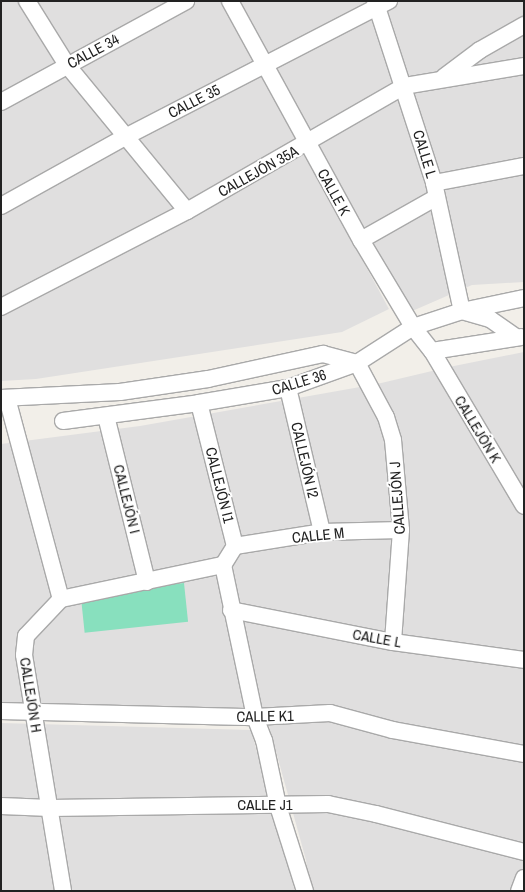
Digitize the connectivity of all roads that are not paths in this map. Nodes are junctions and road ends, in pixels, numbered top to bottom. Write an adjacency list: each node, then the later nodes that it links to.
1 (27, 1): 6 (street)
2 (186, 1): 6 (street, CALLE 34)
3 (230, 1): 7 (street, CALLE K)
4 (380, 3): 7 (street, CALLE 35); 10 (street, CALLE L)
5 (524, 25): 9 (street)
6 (67, 65): 11 (street, CALLE 34); 12 (street)
7 (265, 65): 12 (street, CALLE 35); 13 (street, CALLE K)
8 (524, 66): 9 (street, CALLEJÓN 35A)
9 (442, 79): 10 (street, CALLEJÓN 35A)
10 (404, 86): 13 (street, CALLEJÓN 35A); 15 (street, CALLE L)
11 (1, 102)
12 (127, 136): 16 (street, CALLE 35); 17 (street)
13 (307, 143): 17 (street, CALLEJÓN 35A); 18 (street, CALLE K)
14 (524, 166): 15 (street)
15 (436, 190): 18 (street); 21 (street, CALLE L)
16 (1, 206)
17 (187, 211): 20 (street, CALLEJÓN 35A)
18 (361, 240): 22 (street, CALLE K)
19 (524, 298): 21 (street, CALLE 36)
20 (1, 307)
21 (462, 311): 22 (street, CALLE 36); 23 (street)
22 (413, 328): 24 (street, CALLE K); 25 (street, CALLE 36)
23 (520, 337): 24 (street)
24 (432, 351): 31 (street, CALLEJÓN K)
25 (357, 363): 26 (street, CALLE 36); 27 (street); 32 (street, CALLEJÓN J)
26 (288, 388): 28 (street, CALLE 36); 33 (street, CALLEJÓN I2)
27 (4, 398): 37 (street)
28 (199, 403): 29 (street, CALLE 36); 34 (street, CALLEJÓN I1)
29 (106, 416): 30 (street, CALLE 36); 36 (street, CALLEJÓN I)
30 (63, 421)
31 (524, 506)
32 (401, 530): 33 (street, CALLE M); 39 (street, CALLEJÓN J)
33 (322, 532): 34 (street, CALLE M)
34 (235, 546): 35 (street)
35 (223, 565): 36 (street); 38 (street)
36 (147, 582): 37 (street)
37 (61, 599): 42 (street, CALLEJÓN H)
38 (231, 610): 39 (street, CALLE L); 43 (street)
39 (393, 642): 40 (street, CALLE L)
40 (524, 660)
41 (1, 712): 42 (street, CALLE K1)
42 (34, 712): 43 (street, CALLE K1); 47 (street, CALLEJÓN H)
43 (256, 717): 44 (street, CALLE K1); 46 (street)
44 (524, 754)
45 (1, 806): 47 (street, CALLE J1)
46 (278, 806): 47 (street, CALLE J1); 48 (street, CALLE J1); 51 (street)
47 (50, 808): 50 (street, CALLEJÓN H)
48 (524, 852)
49 (524, 878): 52 (street)
50 (64, 891)
51 (305, 891)
52 (519, 891)

